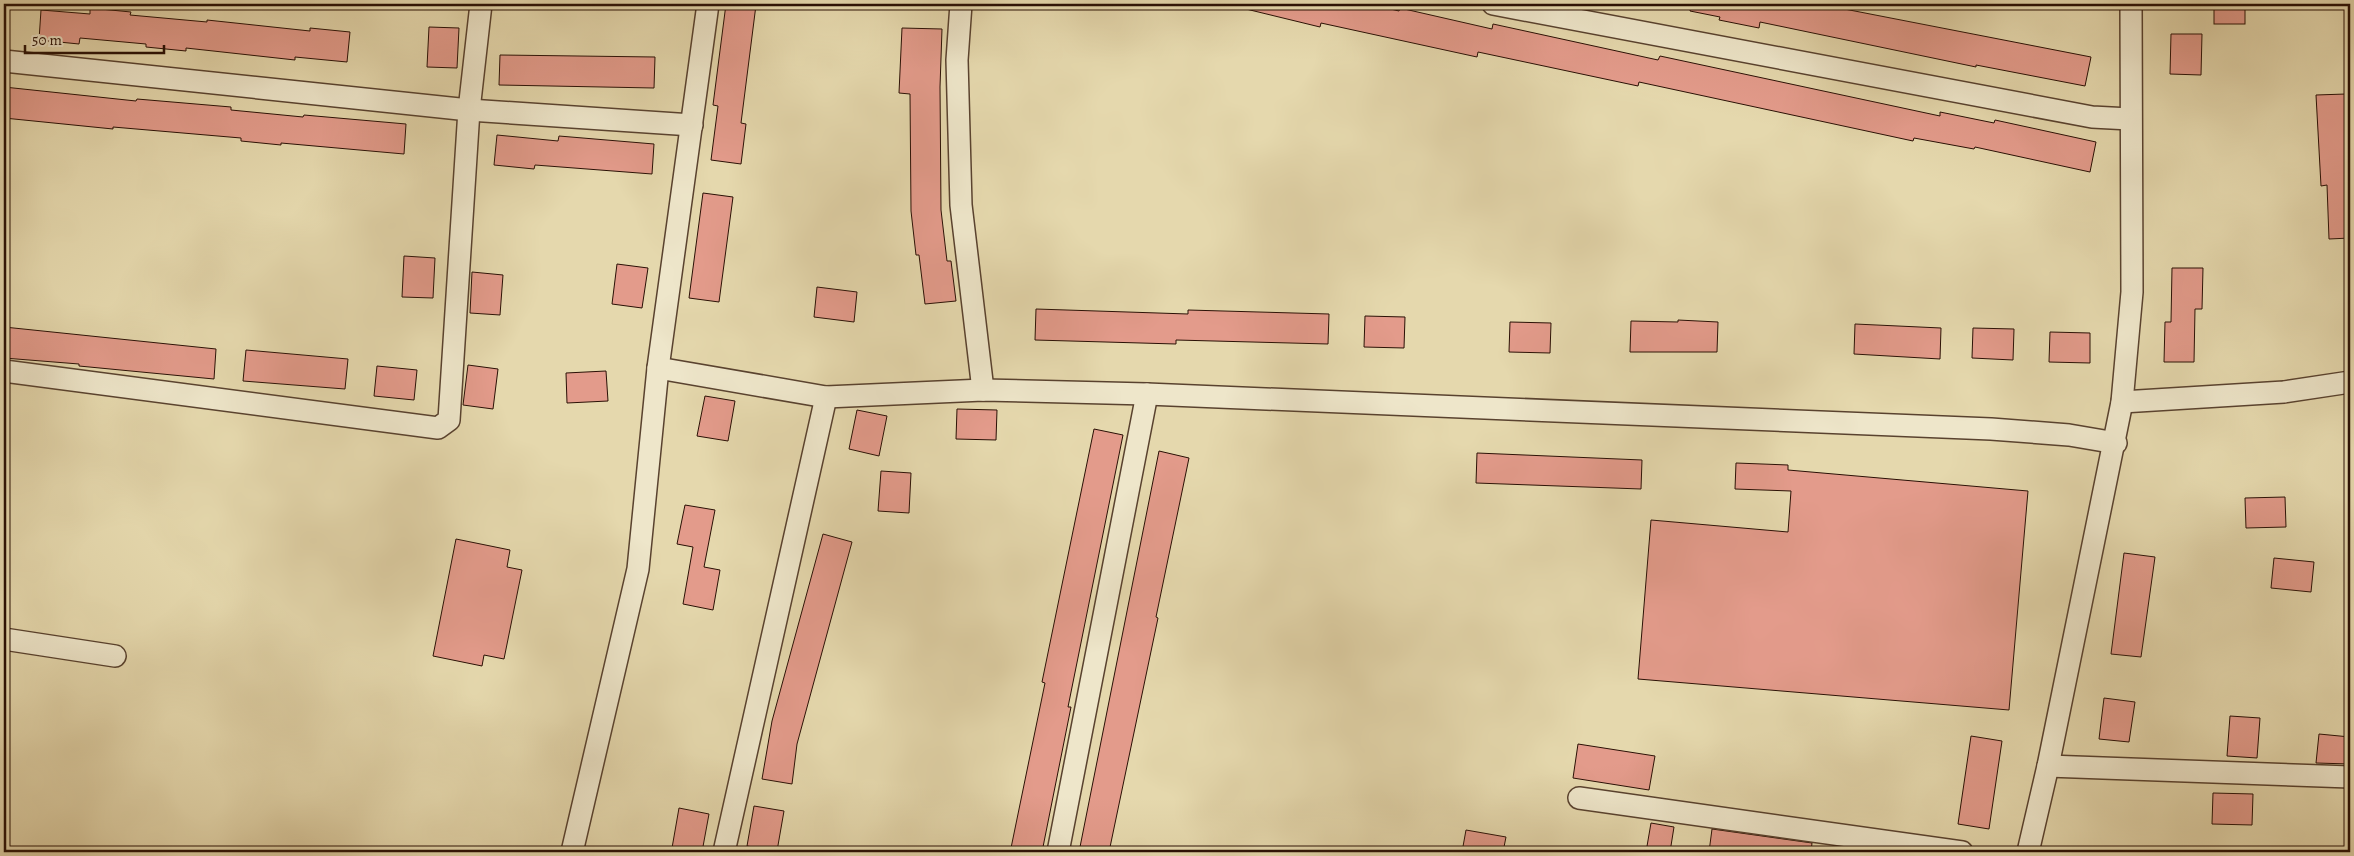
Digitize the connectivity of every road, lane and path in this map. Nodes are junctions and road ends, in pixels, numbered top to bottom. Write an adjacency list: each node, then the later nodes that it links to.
1 (481, 4): 7 (street)
2 (708, 4): 9 (street)
3 (960, 4): 13 (street)
4 (1493, 4): 8 (street)
5 (2131, 4): 8 (street)
6 (4, 61): 7 (street)
7 (468, 110): 9 (street); 11 (street)
8 (2130, 119): 16 (street)
9 (692, 125): 10 (street)
10 (658, 368): 15 (street); 23 (street)
11 (4, 372)
12 (2350, 382): 16 (street)
13 (983, 390): 14 (street); 15 (street)
14 (1147, 394): 17 (street); 25 (street)
15 (826, 397): 24 (street)
16 (2122, 402): 17 (street)
17 (2116, 443): 20 (street)
18 (4, 638): 19 (street)
19 (115, 656)
20 (2048, 766): 21 (street); 27 (street)
21 (2350, 777)
22 (1579, 798): 26 (street)
23 (572, 852)
24 (724, 852)
25 (1058, 852)
26 (1962, 852)
27 (2028, 852)

